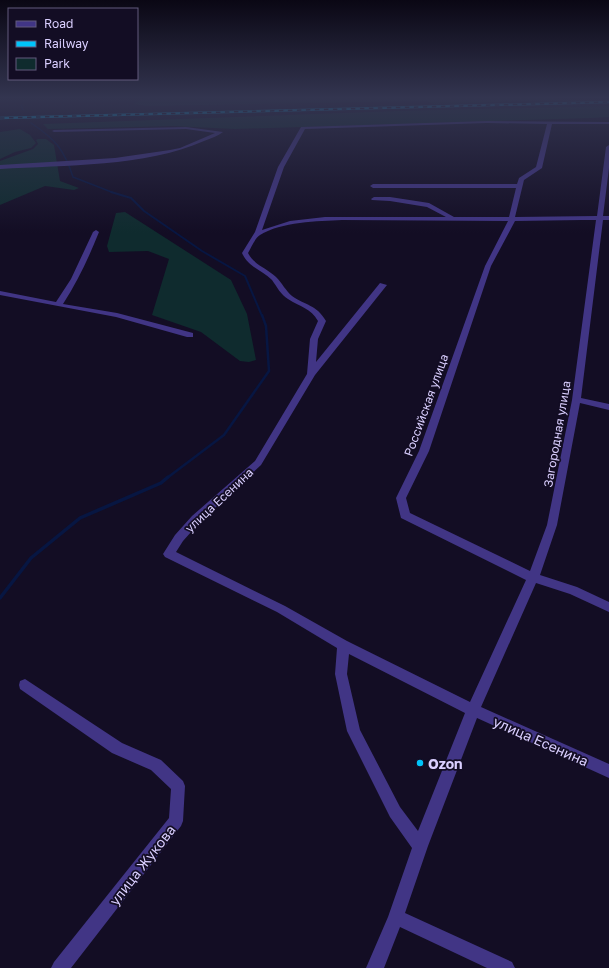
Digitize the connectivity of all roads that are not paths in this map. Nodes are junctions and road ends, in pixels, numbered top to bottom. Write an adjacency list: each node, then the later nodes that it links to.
1 (195, 143): 5 (street)
2 (294, 143): 15 (street)
3 (545, 143): 7 (street, Российская улица)
4 (609, 147): 12 (street, Загородная улица)
5 (0, 167)
6 (373, 186): 8 (street)
7 (520, 186): 8 (street); 13 (street, Российская улица)
8 (408, 191): 10 (street)
9 (374, 199): 10 (street)
10 (411, 202): 11 (street)
11 (452, 218): 13 (street); 15 (street)
12 (604, 218): 13 (street); 21 (street, Загородная улица)
13 (512, 220): 23 (street, Российская улица)
14 (96, 232): 18 (street)
15 (257, 234): 20 (street)
16 (383, 286): 20 (street, улица Есенина)
17 (0, 293): 18 (street)
18 (58, 305): 19 (street)
19 (190, 335)
20 (311, 374): 25 (street, улица Есенина)
21 (576, 400): 22 (street); 23 (street, Загородная улица)
22 (609, 407)
23 (533, 578): 24 (street, Российская улица); 27 (street, Загородная улица)
24 (609, 606)
25 (343, 645): 27 (street, улица Есенина); 29 (street)
26 (25, 685): 31 (street, улица Жукова)
27 (473, 710): 28 (street, улица Есенина); 29 (street)
28 (609, 771)
29 (420, 846): 30 (street)
30 (396, 917): 32 (street); 33 (street)
31 (60, 968)
32 (375, 968)
33 (506, 968)

